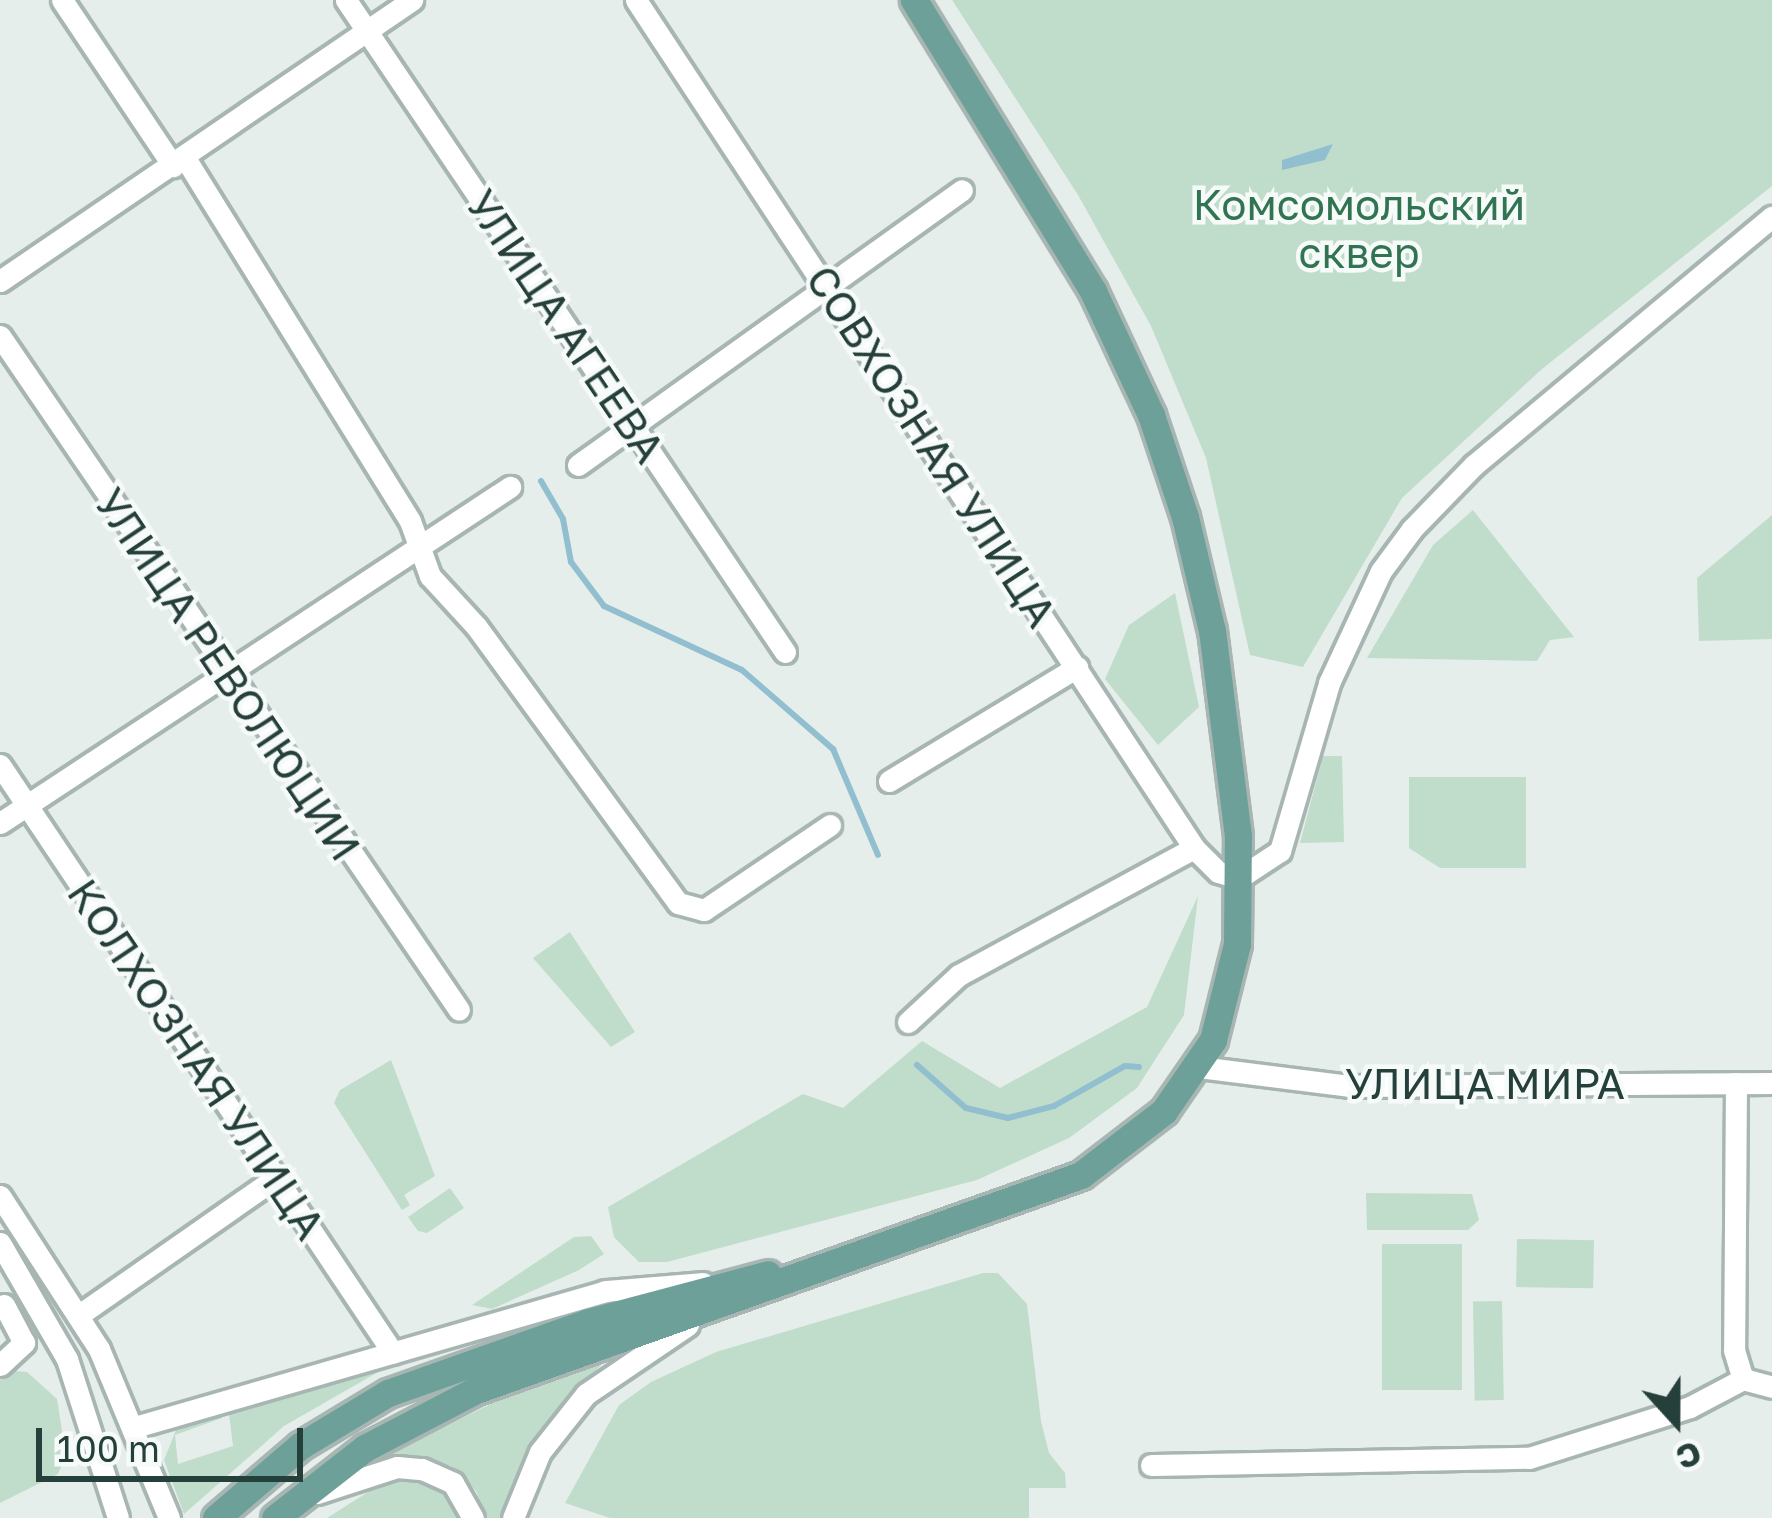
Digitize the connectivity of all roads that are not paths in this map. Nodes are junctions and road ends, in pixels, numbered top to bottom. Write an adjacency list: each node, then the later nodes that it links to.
1 (62, 0): 7 (street)
2 (346, 0): 6 (street, УЛИЦА АГЕЕВА)
3 (412, 0): 6 (street)
4 (636, 0): 11 (street, СОВХОЗНАЯ УЛИЦА)
5 (914, 0): 26 (main road)
6 (366, 31): 7 (street); 13 (street, УЛИЦА АГЕЕВА)
7 (179, 162): 10 (street); 16 (street)
8 (962, 190): 11 (street)
9 (1772, 217): 26 (street)
10 (0, 280)
11 (824, 283): 13 (street); 18 (street, СОВХОЗНАЯ УЛИЦА)
12 (0, 335): 19 (street, УЛИЦА РЕВОЛЮЦИИ)
13 (634, 426): 14 (street); 17 (street, УЛИЦА АГЕЕВА)
14 (578, 465)
15 (510, 487): 16 (street)
16 (419, 546): 19 (street); 24 (street)
17 (785, 652)
18 (1077, 667): 21 (street); 25 (street, СОВХОЗНАЯ УЛИЦА)
19 (229, 678): 22 (street); 27 (street, УЛИЦА РЕВОЛЮЦИИ)
20 (0, 765): 22 (street, КОЛХОЗНАЯ УЛИЦА)
21 (889, 781)
22 (27, 806): 23 (street); 32 (street, КОЛХОЗНАЯ УЛИЦА)
23 (0, 823)
24 (830, 825)
25 (1195, 848): 26 (street, СОВХОЗНАЯ УЛИЦА); 28 (street)
26 (1239, 878): 29 (main road)
27 (459, 1010)
28 (908, 1022)
29 (1199, 1067): 30 (street, УЛИЦА МИРА); 35 (main road)
30 (1736, 1083): 31 (street, УЛИЦА МИРА); 40 (street)
31 (1772, 1083)
32 (277, 1177): 37 (street); 38 (street, КОЛХОЗНАЯ УЛИЦА)
33 (0, 1196): 37 (street)
34 (0, 1243): 45 (street)
35 (728, 1292): 38 (street); 44 (main road); 47 (main road); 49 (street)
36 (4, 1305): 39 (street)
37 (79, 1315): 42 (street)
38 (393, 1353): 42 (street)
39 (0, 1365)
40 (1743, 1378): 41 (street); 43 (street)
41 (1772, 1388)
42 (135, 1427): 46 (street)
43 (1151, 1465)
44 (284, 1509): 48 (street)
45 (118, 1518)
46 (169, 1518)
47 (217, 1518)
48 (473, 1518)
49 (513, 1518)

